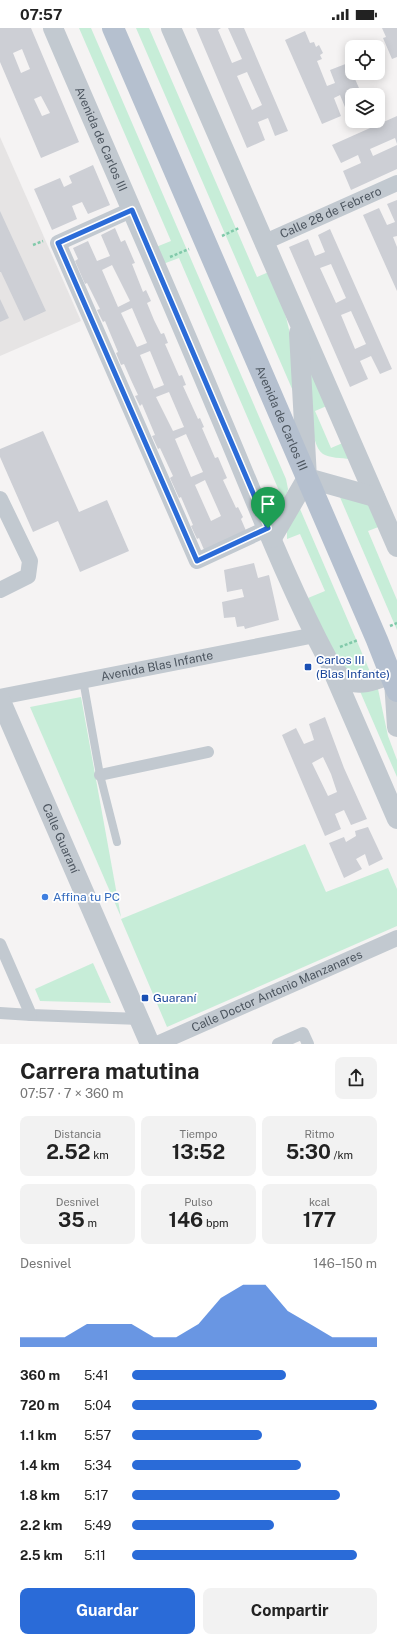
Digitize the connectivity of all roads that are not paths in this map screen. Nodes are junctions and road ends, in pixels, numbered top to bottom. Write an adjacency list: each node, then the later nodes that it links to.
1 (53, 28): 5 (street, Avenida de Carlos III)
2 (113, 28): 8 (main road, Avenida de Carlos III)
3 (171, 28): 6 (street, Avenida de Carlos III)
4 (397, 183): 6 (street, Calle 28 de Febrero)
5 (132, 210): 12 (street, Avenida de Carlos III); 12 (street)
6 (265, 242): 7 (street, Avenida de Carlos III)
7 (298, 319): 8 (street, Avenida de Carlos III); 9 (street, Avenida de Carlos III)
8 (306, 478): 9 (street, Avenida de Carlos III); 12 (street, Avenida de Carlos III); 18 (main road, Avenida de Carlos III)
9 (375, 497): 11 (street, Avenida de Carlos III)
10 (0, 499): 14 (street)
11 (392, 523): 13 (street, Avenida de Carlos III)
12 (270, 533): 15 (street, Avenida de Carlos III)
13 (397, 547)
14 (0, 590)
15 (315, 635): 16 (street, Avenida de Carlos III); 17 (street, Avenida Blas Infante)
16 (330, 663): 18 (street, Avenida de Carlos III); 23 (street, Avenida de Carlos III)
17 (83, 680): 19 (street, Avenida Blas Infante); 22 (lane)
18 (396, 681): 20 (street, Avenida de Carlos III)
19 (0, 698): 29 (street, Calle Guaraní)
20 (397, 727)
21 (208, 752): 22 (street)
22 (100, 775): 24 (lane)
23 (397, 819)
24 (117, 842)
25 (397, 938): 31 (street, Calle Doctor Antonio Manzanares)
26 (0, 944): 28 (street)
27 (0, 1013): 28 (street)
28 (31, 1015): 29 (street)
29 (140, 1019): 30 (street, Calle Guaraní)
30 (150, 1044)
31 (158, 1044)
32 (278, 1044): 33 (street)
33 (308, 1044)

